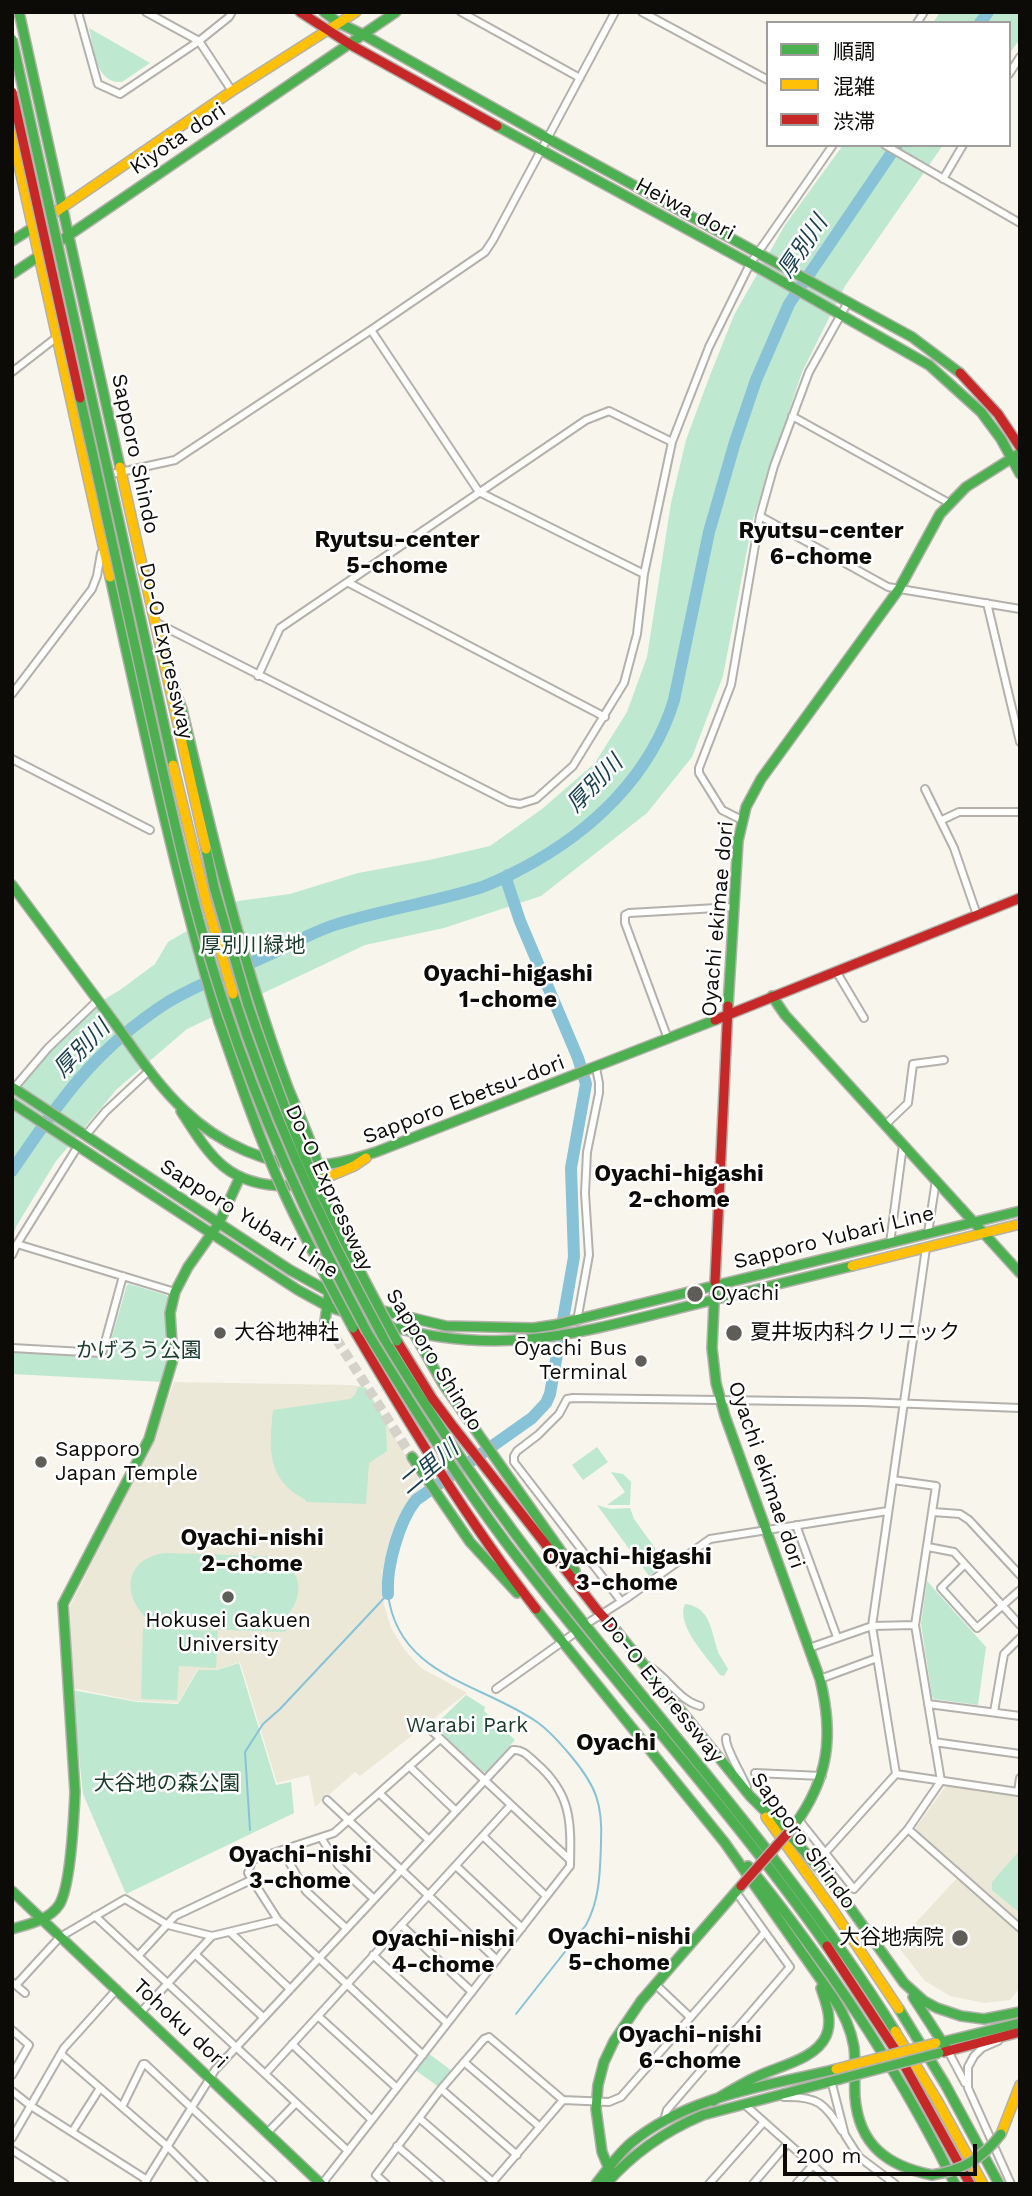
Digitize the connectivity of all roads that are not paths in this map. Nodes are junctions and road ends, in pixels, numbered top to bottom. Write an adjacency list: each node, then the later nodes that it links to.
1 (19, 12): 29 (main road, Sapporo Shindo)
2 (78, 12): 16 (street)
3 (146, 12): 16 (street)
4 (232, 12): 16 (street)
5 (300, 12): 13 (main road, Heiwa dori)
6 (324, 12): 12 (main road, Heiwa dori)
7 (356, 12): 12 (main road, Kiyota dori)
8 (396, 12): 14 (main road, Kiyota dori)
9 (461, 12): 18 (street)
10 (615, 12): 18 (street)
11 (642, 12): 19 (street)
12 (339, 23): 13 (main road, Kiyota dori); 14 (main road, Heiwa dori)
13 (327, 30): 17 (main road, Heiwa dori); 20 (main road, Kiyota dori)
14 (364, 35): 17 (main road, Kiyota dori); 23 (main road, Heiwa dori)
15 (12, 39): 123 (main road, Do-O Expressway, bridge)
16 (199, 41): 20 (street)
17 (351, 45): 27 (main road, Heiwa dori); 32 (main road, Kiyota dori)
18 (580, 78): 23 (street)
19 (766, 79)
20 (232, 91): 29 (main road, Kiyota dori)
21 (12, 92): 123 (main road, Do-O Expressway, bridge)
22 (12, 134): 31 (main road)
23 (547, 138): 27 (street); 34 (main road, Heiwa dori)
24 (833, 147): 34 (street)
25 (888, 147): 28 (street)
26 (962, 147): 28 (street)
27 (540, 150): 36 (main road, Heiwa dori); 40 (street)
28 (943, 179): 30 (street)
29 (62, 207): 31 (main road, Kiyota dori); 32 (main road, Sapporo Shindo)
30 (1020, 223)
31 (33, 228): 33 (main road, Kiyota dori); 35 (main road)
32 (69, 234): 35 (main road, Kiyota dori); 47 (main road, Sapporo Shindo)
33 (12, 241)
34 (757, 253): 36 (street); 38 (main road, Heiwa dori)
35 (39, 257): 37 (main road, Kiyota dori); 41 (main road)
36 (750, 264): 39 (main road, Heiwa dori); 44 (street)
37 (12, 274)
38 (848, 302): 39 (street); 45 (main road, Heiwa dori)
39 (840, 314): 43 (street); 46 (main road, Heiwa dori)
40 (371, 330): 47 (street); 50 (street)
41 (57, 337): 42 (street); 49 (main road)
42 (12, 372)
43 (792, 416): 51 (street); 52 (street)
44 (672, 442): 50 (street); 54 (street)
45 (1020, 447)
46 (1016, 455): 48 (main road, Heiwa dori); 51 (main road, Oyachi ekimae dori)
47 (121, 472): 49 (street); 59 (main road, Sapporo Shindo)
48 (1020, 474)
49 (89, 479): 53 (main road)
50 (479, 492): 54 (street); 55 (street)
51 (949, 503): 56 (main road, Oyachi ekimae dori)
52 (760, 516): 56 (street); 69 (street)
53 (102, 540): 62 (street); 145 (main road, bridge)
54 (645, 574): 64 (street)
55 (349, 583): 61 (street); 64 (street)
56 (899, 589): 57 (street); 69 (main road, Oyachi ekimae dori)
57 (987, 603): 58 (street); 63 (street)
58 (1020, 609)
59 (153, 621): 60 (main road, Sapporo Shindo); 61 (street)
60 (159, 647): 93 (main road); 137 (main road, Sapporo Shindo, bridge)
61 (258, 676): 64 (street)
62 (12, 694)
63 (1016, 708): 65 (street)
64 (604, 716)
65 (1020, 742)
66 (12, 759): 71 (street)
67 (925, 789): 70 (street)
68 (1020, 812): 70 (street)
69 (742, 820): 74 (main road, Oyachi ekimae dori)
70 (942, 820): 75 (street)
71 (150, 830)
72 (12, 886): 78 (main road, Sapporo Ebetsu-dori)
73 (1020, 898): 75 (main road, Sapporo Ebetsu-dori)
74 (734, 907): 79 (main road, Oyachi ekimae dori); 81 (street)
75 (977, 915): 76 (main road, Sapporo Ebetsu-dori)
76 (836, 971): 77 (main road, Sapporo Ebetsu-dori); 80 (street)
77 (772, 996): 79 (main road, Sapporo Ebetsu-dori); 88 (main road)
78 (98, 1000): 84 (main road, Sapporo Ebetsu-dori); 85 (street)
79 (728, 1015): 81 (main road, Sapporo Ebetsu-dori); 110 (main road, Oyachi ekimae dori)
80 (864, 1018)
81 (668, 1039): 83 (main road, Sapporo Ebetsu-dori)
82 (944, 1060): 88 (street)
83 (592, 1069): 92 (main road, Sapporo Ebetsu-dori); 116 (street)
84 (150, 1070): 86 (main road, Sapporo Ebetsu-dori); 89 (street)
85 (16, 1089): 89 (main road, Sapporo Yubari Line)
86 (175, 1101): 93 (main road, Sapporo Ebetsu-dori); 94 (main road)
87 (13, 1103): 90 (main road, Sapporo Yubari Line)
88 (885, 1125): 91 (main road)
89 (85, 1134): 99 (main road, Sapporo Yubari Line)
90 (77, 1145): 103 (main road, Sapporo Yubari Line); 105 (street)
91 (903, 1145): 95 (main road); 104 (street)
92 (368, 1157): 93 (main road, Sapporo Ebetsu-dori); 96 (main road)
93 (319, 1165): 96 (main road)
94 (239, 1179): 96 (main road); 99 (main road)
95 (936, 1180): 98 (main road); 101 (street)
96 (316, 1182)
97 (1020, 1211): 98 (main road, Sapporo Yubari Line)
98 (973, 1222): 101 (main road, Sapporo Yubari Line); 102 (main road)
99 (219, 1223): 103 (main road); 112 (main road, Sapporo Yubari Line)
100 (1020, 1224): 102 (main road, Sapporo Yubari Line)
101 (928, 1233): 104 (main road, Sapporo Yubari Line)
102 (983, 1233): 106 (main road, Sapporo Yubari Line); 108 (main road)
103 (211, 1234): 111 (main road); 114 (main road, Sapporo Yubari Line)
104 (890, 1243): 110 (main road, Sapporo Yubari Line)
105 (17, 1244): 107 (street); 109 (street)
106 (926, 1248): 113 (main road, Sapporo Yubari Line); 121 (street)
107 (12, 1255)
108 (1020, 1273)
109 (123, 1276): 111 (street); 119 (street)
110 (715, 1286): 113 (main road, Oyachi ekimae dori); 116 (main road, Sapporo Yubari Line)
111 (175, 1292): 191 (main road)
112 (329, 1293): 114 (main road); 115 (main road, Sapporo Yubari Line)
113 (714, 1300): 118 (main road, Sapporo Yubari Line); 120 (main road, Oyachi ekimae dori)
114 (327, 1306): 117 (main road); 118 (main road, Sapporo Yubari Line)
115 (405, 1318): 116 (main road, Sapporo Yubari Line); 118 (main road)
116 (574, 1322)
117 (328, 1326)
118 (415, 1335): 137 (main road)
119 (12, 1348)
120 (717, 1392): 121 (street); 130 (main road, Oyachi ekimae dori); 135 (street)
121 (904, 1401): 122 (street); 125 (street)
122 (1020, 1408)
123 (438, 1437): 126 (main road, Do-O Expressway)
124 (412, 1457): 145 (main road)
125 (893, 1480): 127 (street); 128 (street)
126 (487, 1506): 285 (main road, Do-O Expressway); 286 (main road, Do-O Expressway)
127 (888, 1511): 129 (street); 141 (street)
128 (933, 1512): 131 (street); 133 (street)
129 (796, 1525): 130 (street); 143 (street)
130 (765, 1530): 135 (street); 146 (main road, Oyachi ekimae dori)
131 (928, 1547): 132 (street); 139 (street)
132 (964, 1565): 136 (street); 136 (street)
133 (1020, 1575)
134 (1020, 1590): 136 (street)
135 (621, 1601): 137 (street)
136 (1003, 1605): 140 (street)
137 (603, 1614): 138 (street); 148 (main road, Sapporo Shindo)
138 (592, 1621)
139 (915, 1625): 141 (street); 151 (street)
140 (1020, 1625)
141 (872, 1626): 143 (street); 147 (street)
142 (572, 1635): 145 (street)
143 (837, 1637): 146 (street)
144 (1020, 1638): 153 (street)
145 (562, 1642): 150 (street); 178 (main road)
146 (809, 1648): 149 (main road, Oyachi ekimae dori)
147 (877, 1658): 149 (street); 162 (street)
148 (643, 1664): 152 (street); 168 (main road, Sapporo Shindo)
149 (820, 1679): 163 (main road, Oyachi ekimae dori)
150 (496, 1689)
151 (928, 1704): 153 (street); 158 (street)
152 (700, 1706)
153 (994, 1712): 154 (street)
154 (1020, 1716)
155 (431, 1730): 157 (street)
156 (726, 1738): 168 (street)
157 (440, 1739): 160 (street); 165 (street)
158 (934, 1742): 159 (street); 166 (street)
159 (1020, 1754)
160 (409, 1766): 167 (street); 171 (street)
161 (755, 1773): 163 (street)
162 (896, 1774): 166 (street); 180 (street)
163 (822, 1776): 173 (main road, Oyachi ekimae dori)
164 (1020, 1778): 166 (street)
165 (484, 1781): 170 (street); 171 (street); 181 (street)
166 (941, 1782): 174 (street)
167 (380, 1793): 172 (street); 177 (street)
168 (750, 1796): 210 (main road); 287 (main road, Sapporo Shindo)
169 (327, 1800): 172 (street)
170 (511, 1805): 175 (street); 181 (street)
171 (456, 1811): 177 (street)
172 (349, 1819): 176 (street); 183 (street)
173 (796, 1823): 180 (street); 185 (main road, Oyachi ekimae dori, bridge)
174 (908, 1829): 180 (street); 197 (street)
175 (483, 1836): 182 (street); 188 (street)
176 (322, 1839): 179 (street); 189 (street)
177 (429, 1840): 183 (street)
178 (726, 1844): 208 (main road); 284 (main road)
179 (282, 1850): 184 (street); 195 (street)
180 (825, 1853)
181 (570, 1860): 188 (street)
182 (456, 1866): 187 (street); 196 (street)
183 (402, 1870): 187 (street); 189 (street)
184 (251, 1880): 192 (street); 193 (street)
185 (739, 1889): 200 (street); 212 (main road, Oyachi ekimae dori)
186 (12, 1891): 191 (main road, Tohoku dori)
187 (428, 1895): 194 (street); 207 (street)
188 (546, 1896): 196 (street)
189 (373, 1899): 195 (street)
190 (95, 1916): 193 (street); 202 (street); 205 (street)
191 (41, 1919): 198 (main road); 202 (main road, Tohoku dori)
192 (278, 1920): 199 (street); 206 (street)
193 (168, 1925): 201 (street); 205 (street)
194 (401, 1926): 204 (street); 216 (street)
195 (346, 1928): 206 (street)
196 (522, 1928): 207 (street)
197 (1020, 1928)
198 (12, 1929)
199 (230, 1932): 201 (street); 215 (street)
200 (765, 1932): 222 (street); 254 (street)
201 (212, 1936): 203 (street)
202 (60, 1937): 209 (street); 214 (main road, Tohoku dori)
203 (196, 1955): 211 (street); 221 (street)
204 (373, 1955): 213 (street); 223 (street)
205 (138, 1956): 211 (street)
206 (319, 1958): 213 (street); 215 (street)
207 (497, 1960): 216 (street)
208 (809, 1962): 237 (main road, bridge); 245 (main road)
209 (14, 1983): 217 (street)
210 (904, 1983): 219 (main road); 228 (main road)
211 (168, 1984): 218 (street); 227 (street)
212 (655, 1984): 222 (street); 246 (main road, Oyachi ekimae dori)
213 (346, 1985): 220 (street); 230 (street)
214 (117, 1989): 218 (main road, Tohoku dori); 229 (street)
215 (290, 1989): 221 (street)
216 (472, 1992): 223 (street)
217 (25, 1993)
218 (141, 2012): 235 (main road, Tohoku dori)
219 (1020, 2012)
220 (318, 2016): 226 (street); 239 (street)
221 (263, 2017): 227 (street)
222 (690, 2017): 246 (street)
223 (447, 2023): 230 (street)
224 (1019, 2029): 228 (main road); 240 (street)
225 (12, 2030): 234 (street)
226 (292, 2044): 233 (street); 253 (street)
227 (236, 2047): 233 (street); 235 (street)
228 (942, 2047): 232 (main road, bridge); 236 (main road, bridge); 240 (street)
229 (61, 2054): 238 (street); 249 (street)
230 (423, 2055): 239 (street)
231 (464, 2062): 241 (street); 244 (street); 256 (street)
232 (833, 2070): 236 (street); 245 (main road)
233 (265, 2074): 247 (street)
234 (12, 2075)
235 (209, 2076): 250 (street); 258 (main road, Tohoku dori)
236 (836, 2080): 243 (main road); 259 (street)
237 (1020, 2085)
238 (100, 2088): 251 (street); 257 (street)
239 (397, 2088): 253 (street)
240 (968, 2088): 288 (street)
241 (441, 2089): 252 (street); 266 (street)
242 (12, 2091): 249 (street)
243 (766, 2099): 248 (main road); 259 (street)
244 (563, 2100): 246 (street); 256 (street)
245 (713, 2101): 254 (main road)
246 (596, 2102): 268 (main road, Oyachi ekimae dori)
247 (296, 2103): 258 (street); 265 (street)
248 (744, 2105): 255 (street); 268 (main road)
249 (31, 2106): 257 (street); 260 (street)
250 (191, 2106): 251 (street); 262 (street); 271 (street)
251 (122, 2107): 262 (street)
252 (419, 2118): 263 (street); 272 (street)
253 (372, 2120): 265 (street)
254 (664, 2120): 268 (main road)
255 (763, 2123): 261 (street); 279 (street)
256 (540, 2127): 266 (street)
257 (72, 2132): 270 (street)
258 (268, 2132): 275 (main road, Tohoku dori)
259 (845, 2135): 283 (street)
260 (12, 2138)
261 (787, 2144): 267 (street); 280 (street)
262 (167, 2146): 269 (street); 270 (street)
263 (397, 2146): 276 (street); 277 (street)
264 (12, 2150): 273 (street)
265 (348, 2151): 275 (street)
266 (517, 2155): 272 (street)
267 (812, 2166): 281 (street); 282 (street)
268 (611, 2178): 278 (main road)
269 (197, 2181): 274 (street)
270 (146, 2182)
271 (270, 2183)
272 (492, 2183)
273 (65, 2184)
274 (205, 2184)
275 (322, 2184)
276 (386, 2184)
277 (440, 2184)
278 (596, 2184)
279 (709, 2184)
280 (753, 2184)
281 (796, 2184)
282 (834, 2184)
283 (895, 2184)
284 (955, 2184)
285 (970, 2184)
286 (983, 2184)
287 (999, 2184)
288 (1011, 2184)

